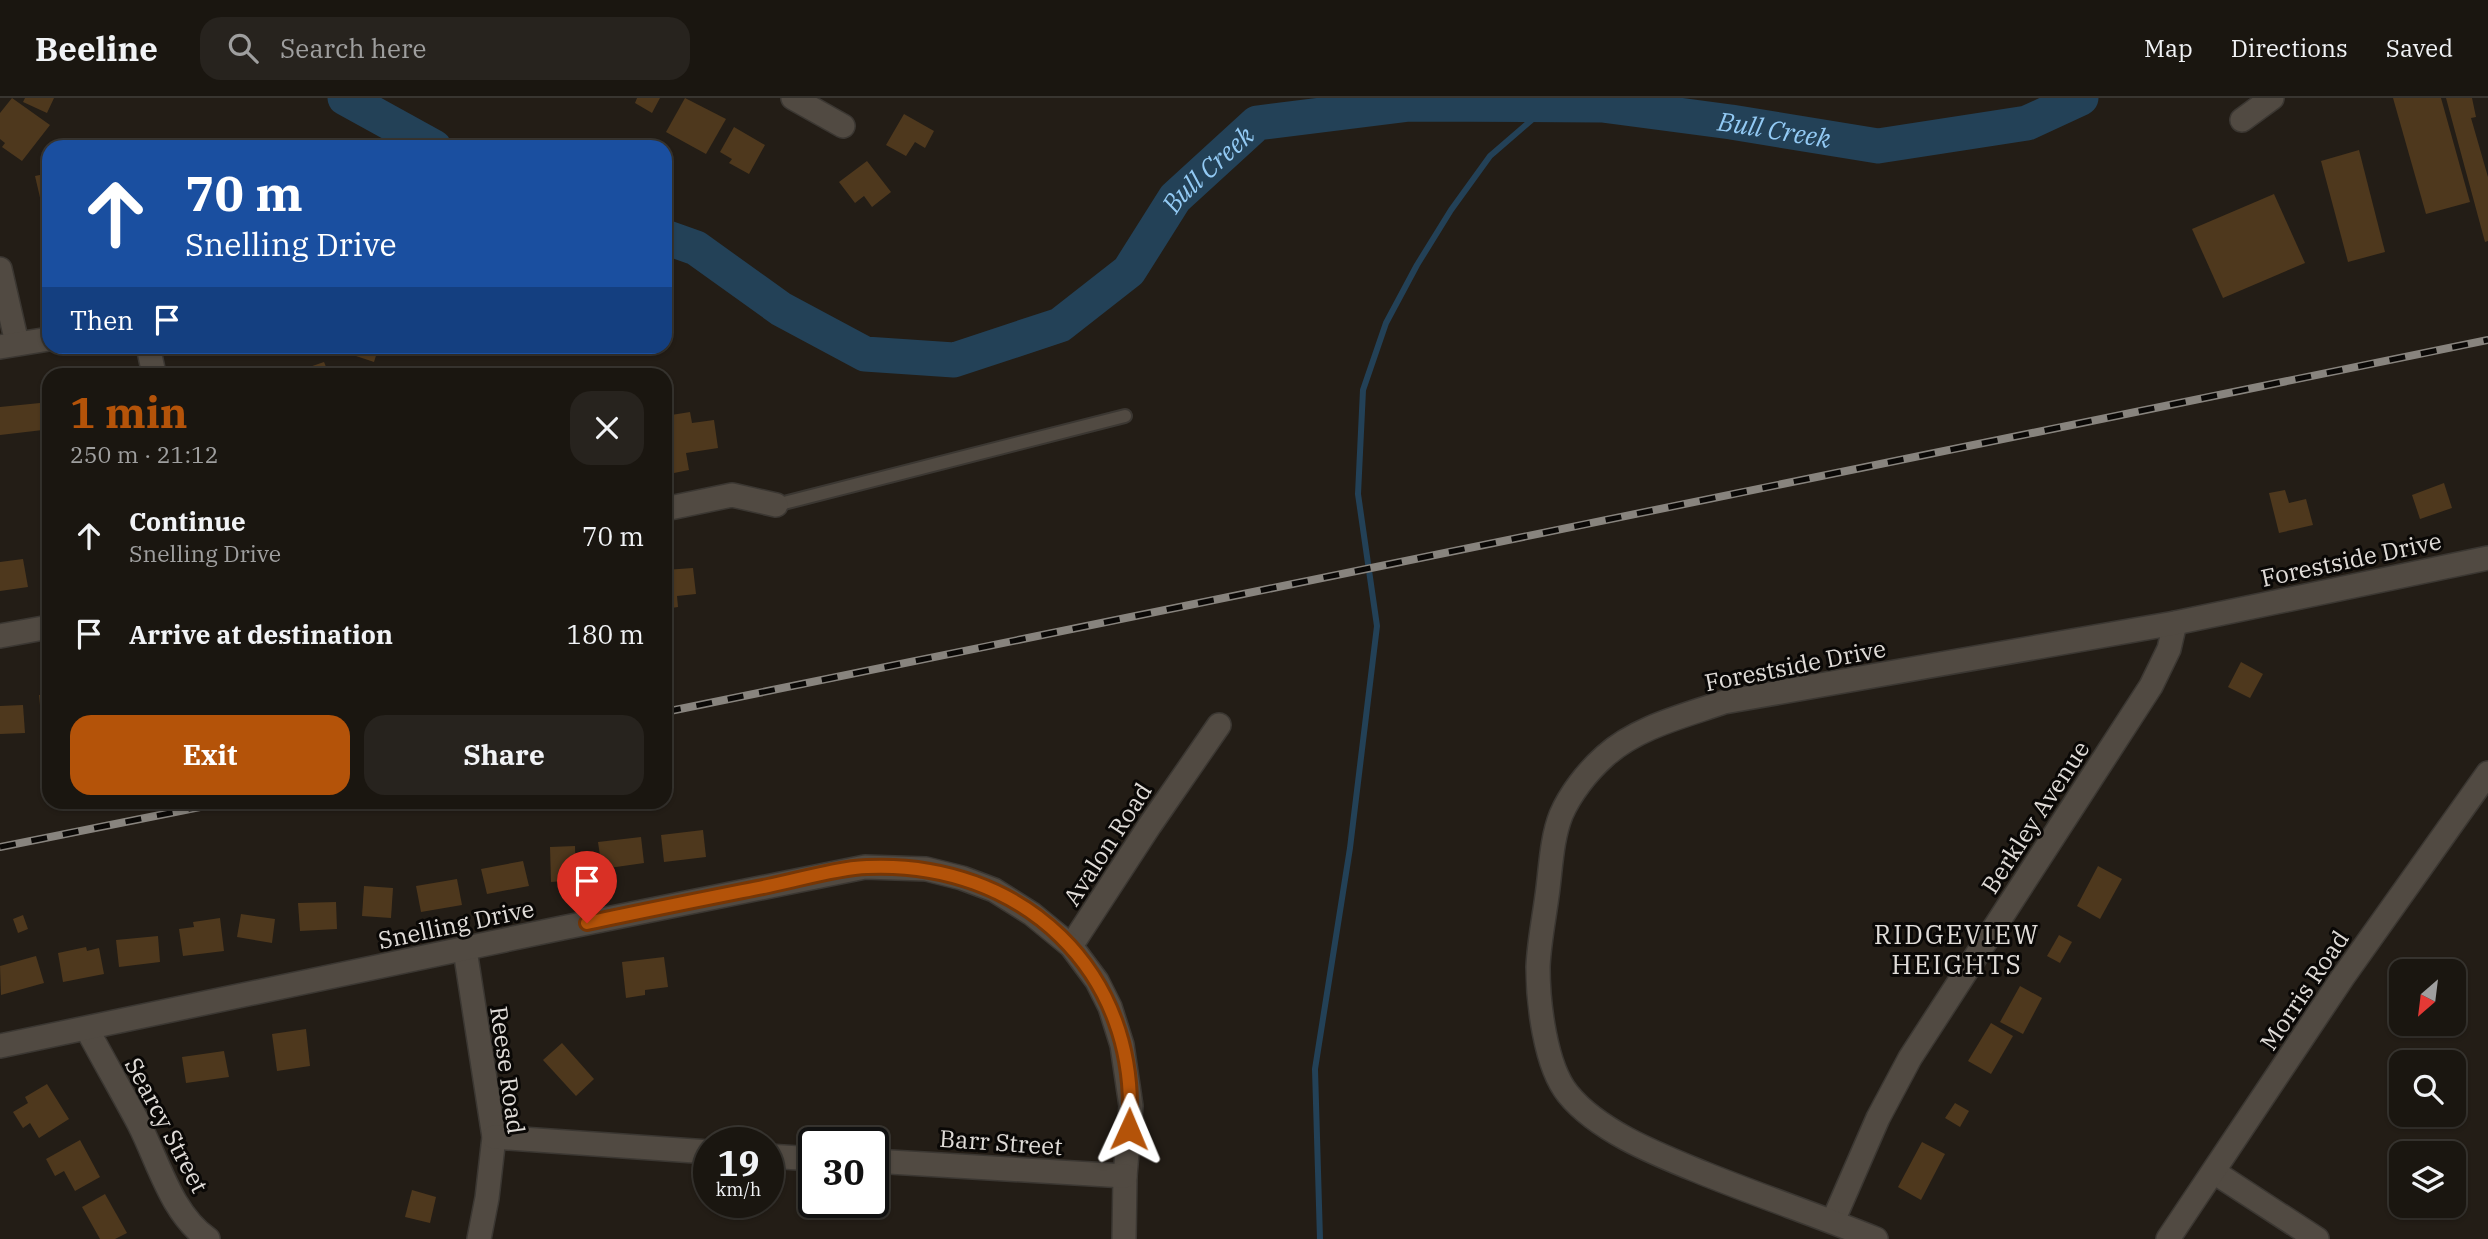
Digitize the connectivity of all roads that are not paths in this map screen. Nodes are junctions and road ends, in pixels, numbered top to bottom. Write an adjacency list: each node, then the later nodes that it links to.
1 (793, 98): 4 (street)
2 (2273, 98): 3 (street)
3 (2242, 120)
4 (843, 126)
5 (0, 269): 7 (street)
6 (42, 340): 7 (street)
7 (9, 345)
8 (1125, 416): 9 (lane)
9 (776, 505): 10 (street)
10 (672, 508)
11 (2488, 558): 12 (street, Forestside Drive)
12 (2175, 623): 26 (street, Berkley Avenue); 26 (street, Forestside Drive)
13 (42, 628): 14 (street)
14 (0, 636)
15 (1219, 725): 17 (street, Avalon Road)
16 (2488, 774): 24 (street, Morris Road)
17 (1072, 946): 18 (street, Snelling Drive); 25 (street, Avalon Road)
18 (465, 950): 19 (street, Snelling Drive); 21 (street, Reese Road)
19 (87, 1029): 20 (street, Snelling Drive); 27 (street, Searcy Street)
20 (0, 1046)
21 (494, 1137): 22 (street); 28 (street, Reese Road)
22 (693, 1151)
23 (889, 1162): 25 (street, Barr Street)
24 (2214, 1171): 31 (street, Morris Road); 32 (street)
25 (1125, 1176): 29 (street, Avalon Road)
26 (1833, 1221): 30 (street, Forestside Drive)
27 (208, 1239)
28 (479, 1239)
29 (1124, 1239)
30 (1876, 1239)
31 (2168, 1239)
32 (2317, 1239)

